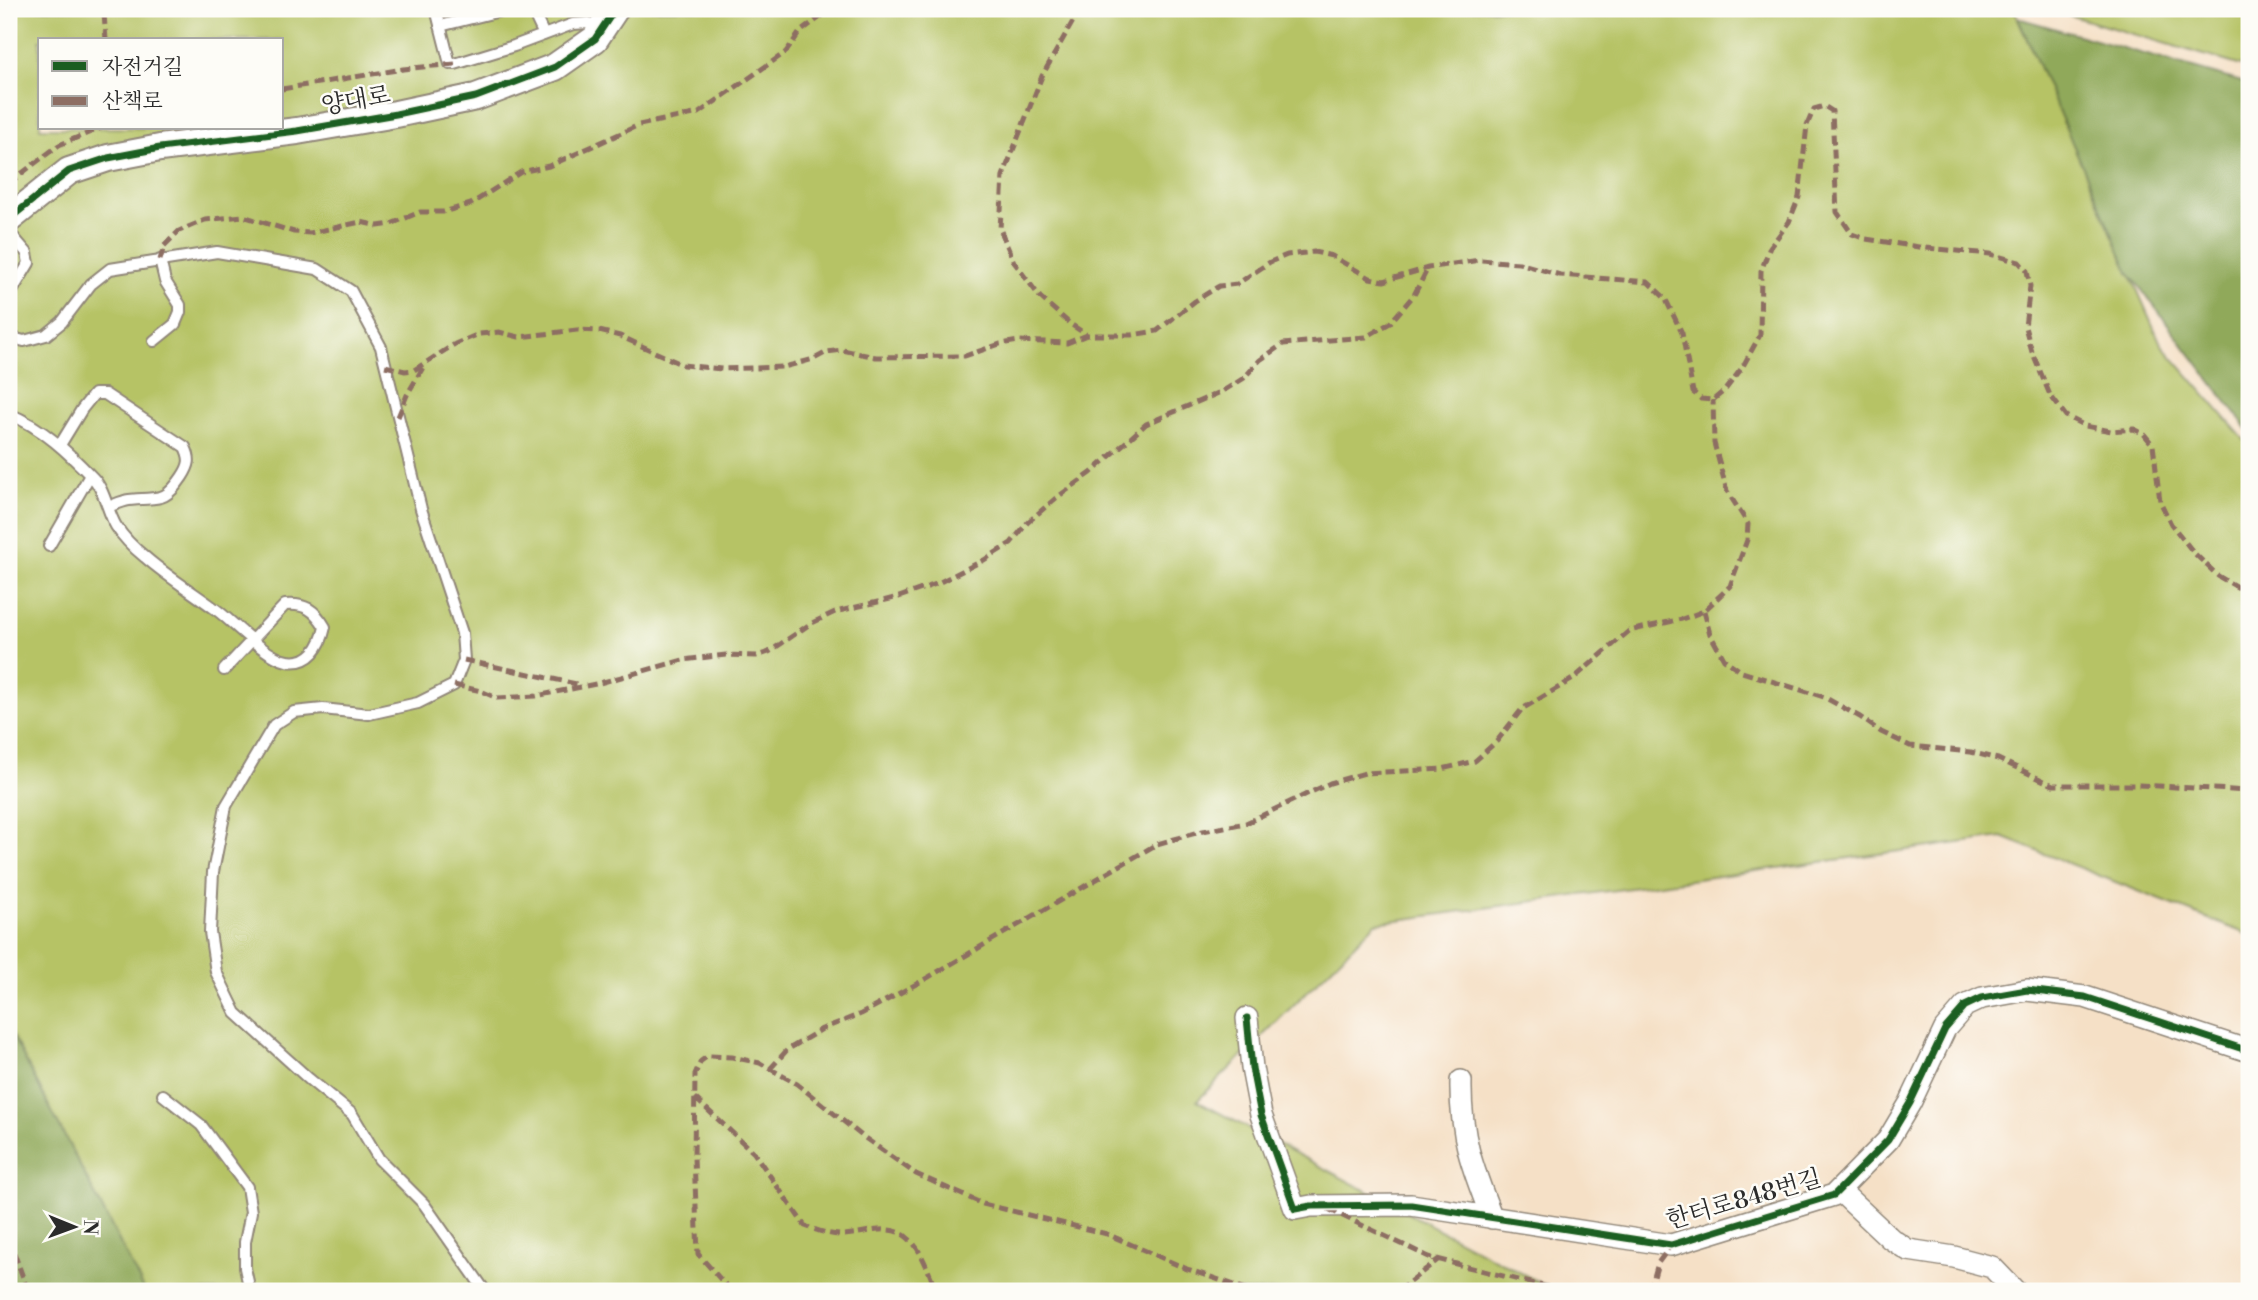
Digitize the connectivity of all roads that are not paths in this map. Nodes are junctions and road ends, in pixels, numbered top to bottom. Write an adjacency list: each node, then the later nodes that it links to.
1 (436, 9): 5 (lane)
2 (508, 9): 5 (lane)
3 (527, 9): 6 (lane)
4 (609, 18): 6 (lane); 7 (street, 양대로)
5 (440, 26): 6 (lane)
6 (544, 35)
7 (9, 219)
8 (9, 232): 10 (lane)
9 (160, 260): 11 (lane); 12 (lane); 27 (lane)
10 (9, 296)
11 (9, 337)
12 (154, 341)
13 (9, 414): 14 (lane)
14 (60, 445): 15 (lane); 16 (lane)
15 (90, 475): 16 (lane); 17 (lane)
16 (108, 507): 18 (lane)
17 (49, 546)
18 (254, 640): 18 (lane); 19 (lane)
19 (224, 670)
20 (1247, 1018): 25 (street, 한터로848번길)
21 (2249, 1051): 24 (street, 한터로848번길)
22 (1461, 1081): 25 (street)
23 (163, 1095): 26 (lane)
24 (1839, 1190): 25 (street, 한터로848번길); 28 (street)
25 (1492, 1218)
26 (250, 1291)
27 (485, 1291)
28 (2015, 1291)

